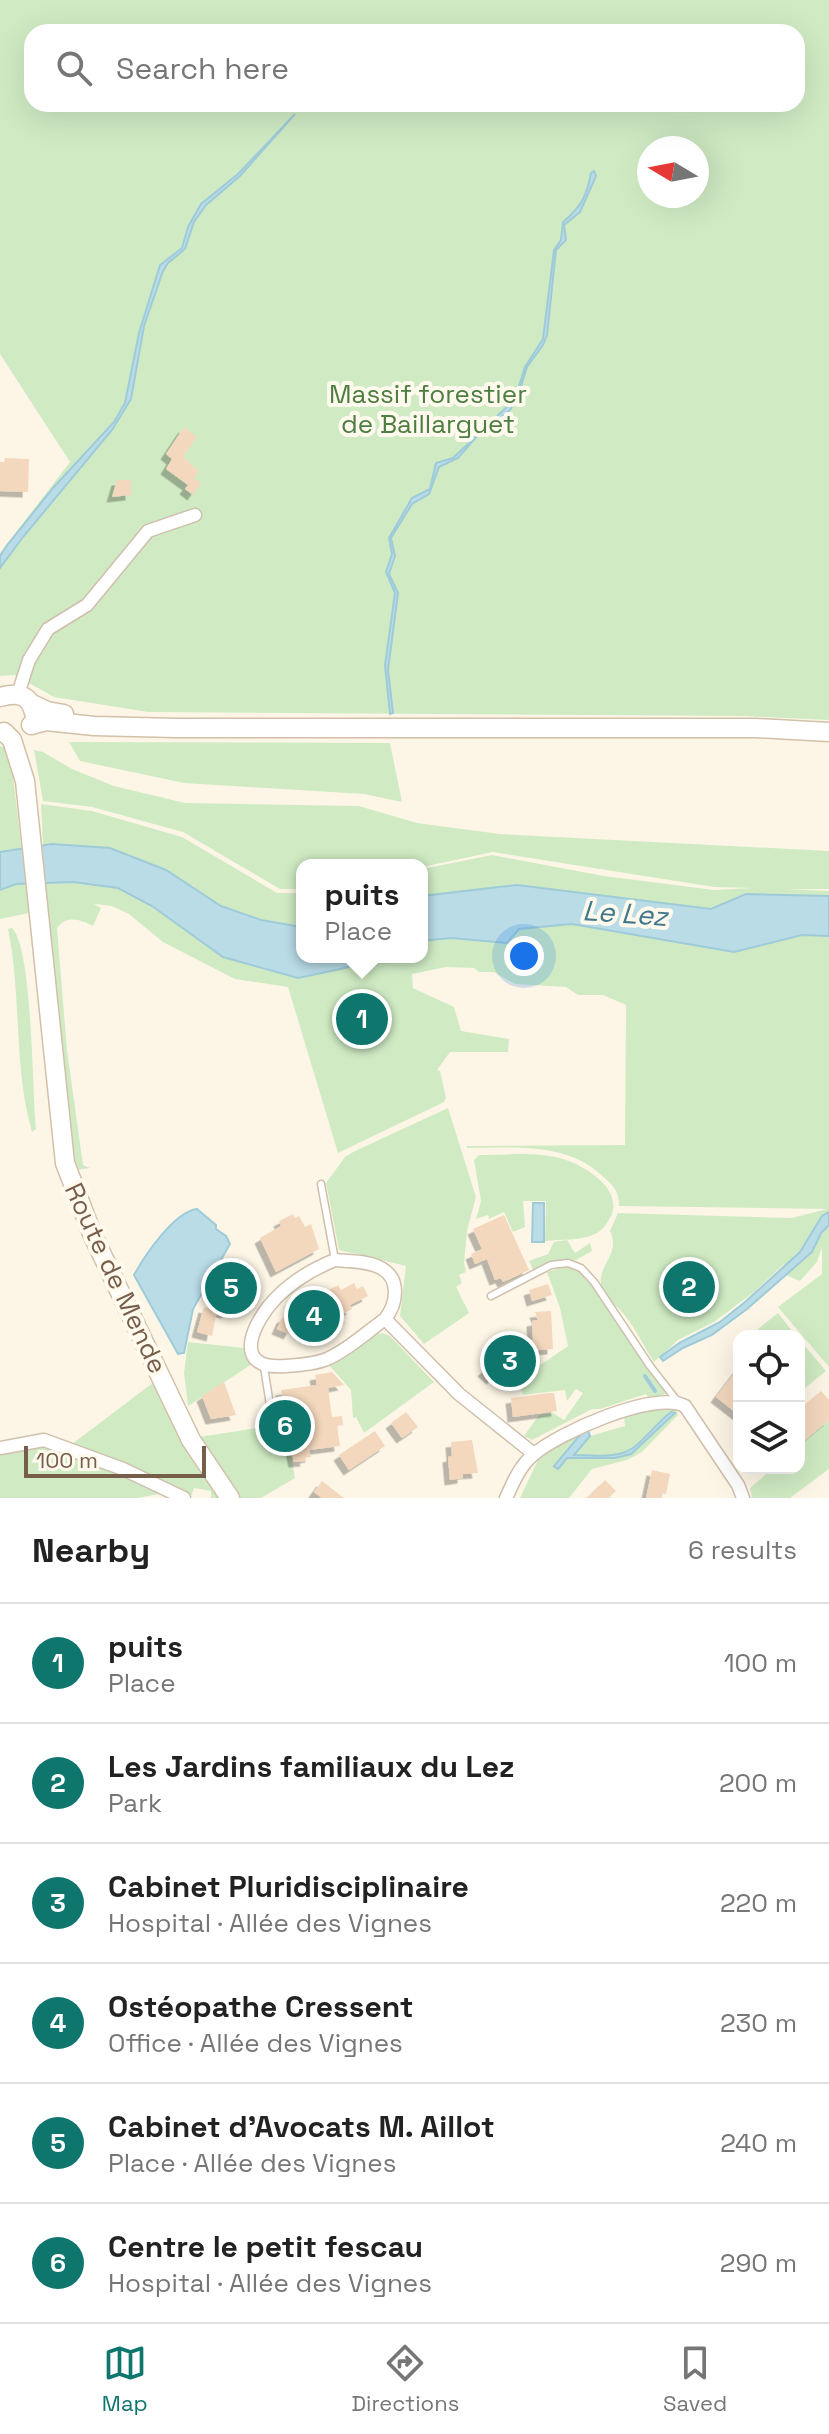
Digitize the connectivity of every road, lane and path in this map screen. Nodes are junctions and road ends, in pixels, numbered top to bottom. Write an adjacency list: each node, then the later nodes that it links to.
1 (195, 515): 2 (street)
2 (14, 697): 3 (main road); 4 (main road)
3 (154, 727): 4 (main road); 5 (main road)
4 (14, 729): 16 (main road, Route de Mende)
5 (829, 732)
6 (321, 1184): 7 (lane)
7 (335, 1260): 9 (street); 10 (street)
8 (491, 1296): 11 (lane)
9 (385, 1319): 10 (street); 14 (street)
10 (264, 1367): 12 (lane)
11 (678, 1402): 14 (street); 18 (street)
12 (273, 1424)
13 (0, 1448): 15 (street)
14 (534, 1454): 17 (street)
15 (184, 1498)
16 (230, 1498)
17 (506, 1498)
18 (743, 1498)

